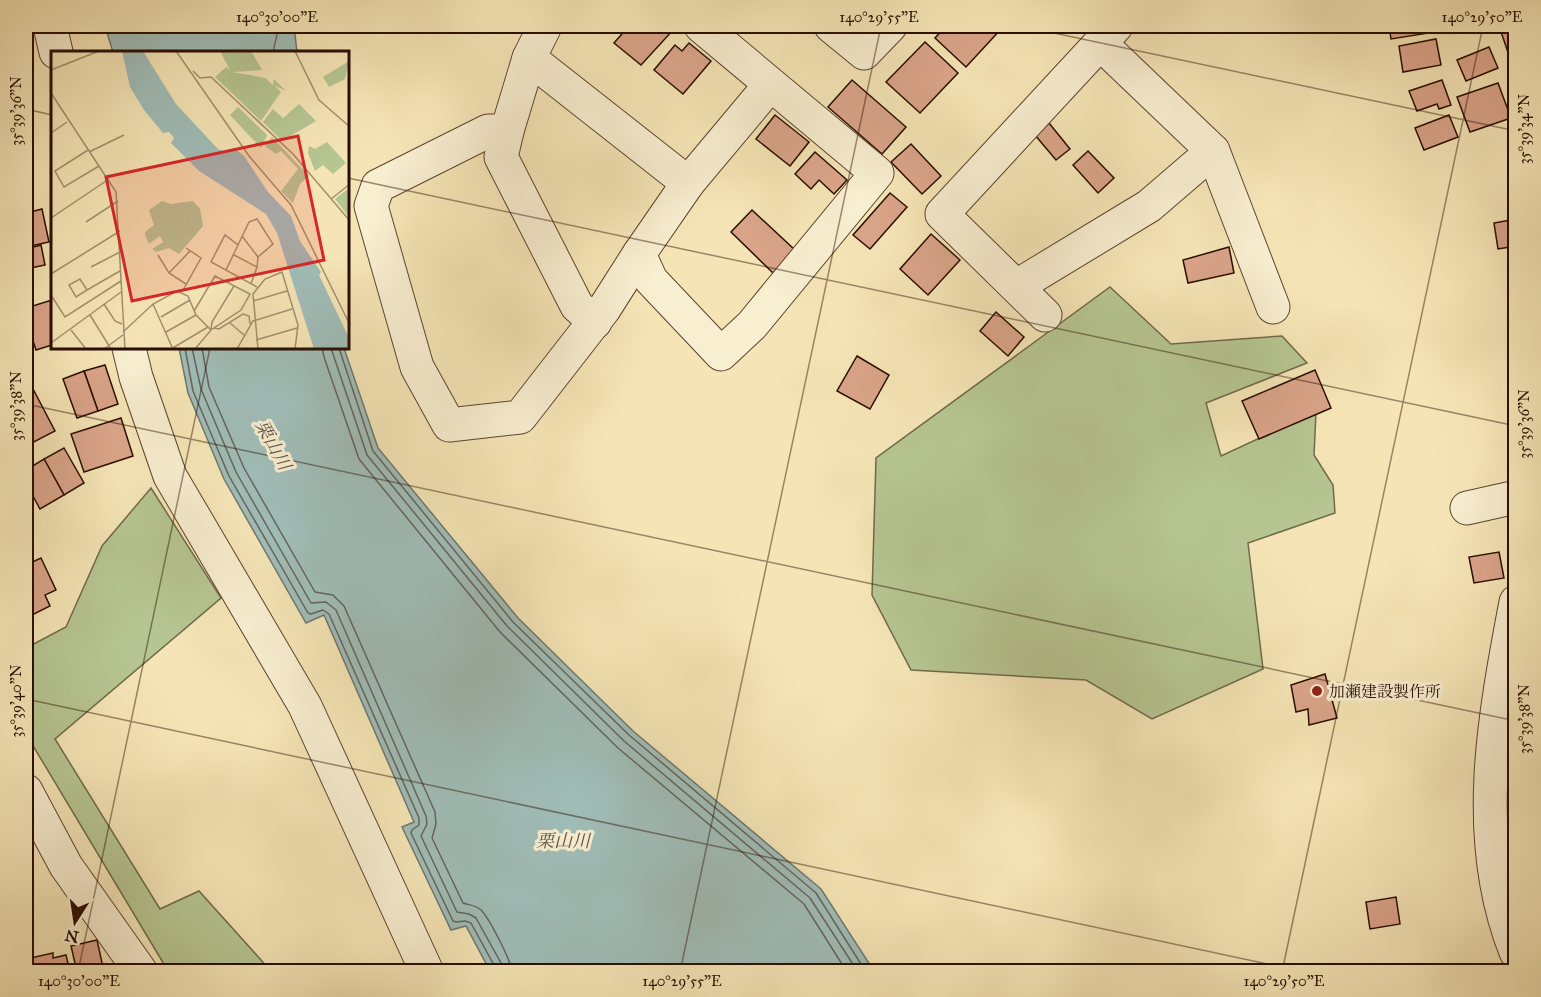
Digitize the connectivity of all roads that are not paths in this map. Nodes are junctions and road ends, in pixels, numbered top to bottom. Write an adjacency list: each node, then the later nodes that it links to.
1 (50, 26): 7 (street)
2 (545, 26): 8 (street)
3 (702, 26): 9 (street)
4 (831, 26): 5 (street)
5 (890, 26)
6 (1108, 35): 11 (street); 14 (street)
7 (56, 51)
8 (529, 58): 10 (street); 12 (street)
9 (770, 85): 12 (street); 13 (street)
10 (507, 131): 17 (street); 17 (street)
11 (1213, 151): 14 (street); 15 (street)
12 (688, 183): 13 (street)
13 (639, 254): 17 (street)
14 (1017, 286): 16 (street)
15 (1273, 307)
16 (1045, 315)
17 (595, 321)
18 (129, 350): 26 (street)
19 (1515, 497): 20 (street)
20 (1467, 508)
21 (1515, 602): 22 (street)
22 (1502, 787): 24 (street)
23 (26, 791): 25 (street)
24 (1515, 952)
25 (141, 972)
26 (427, 972)

